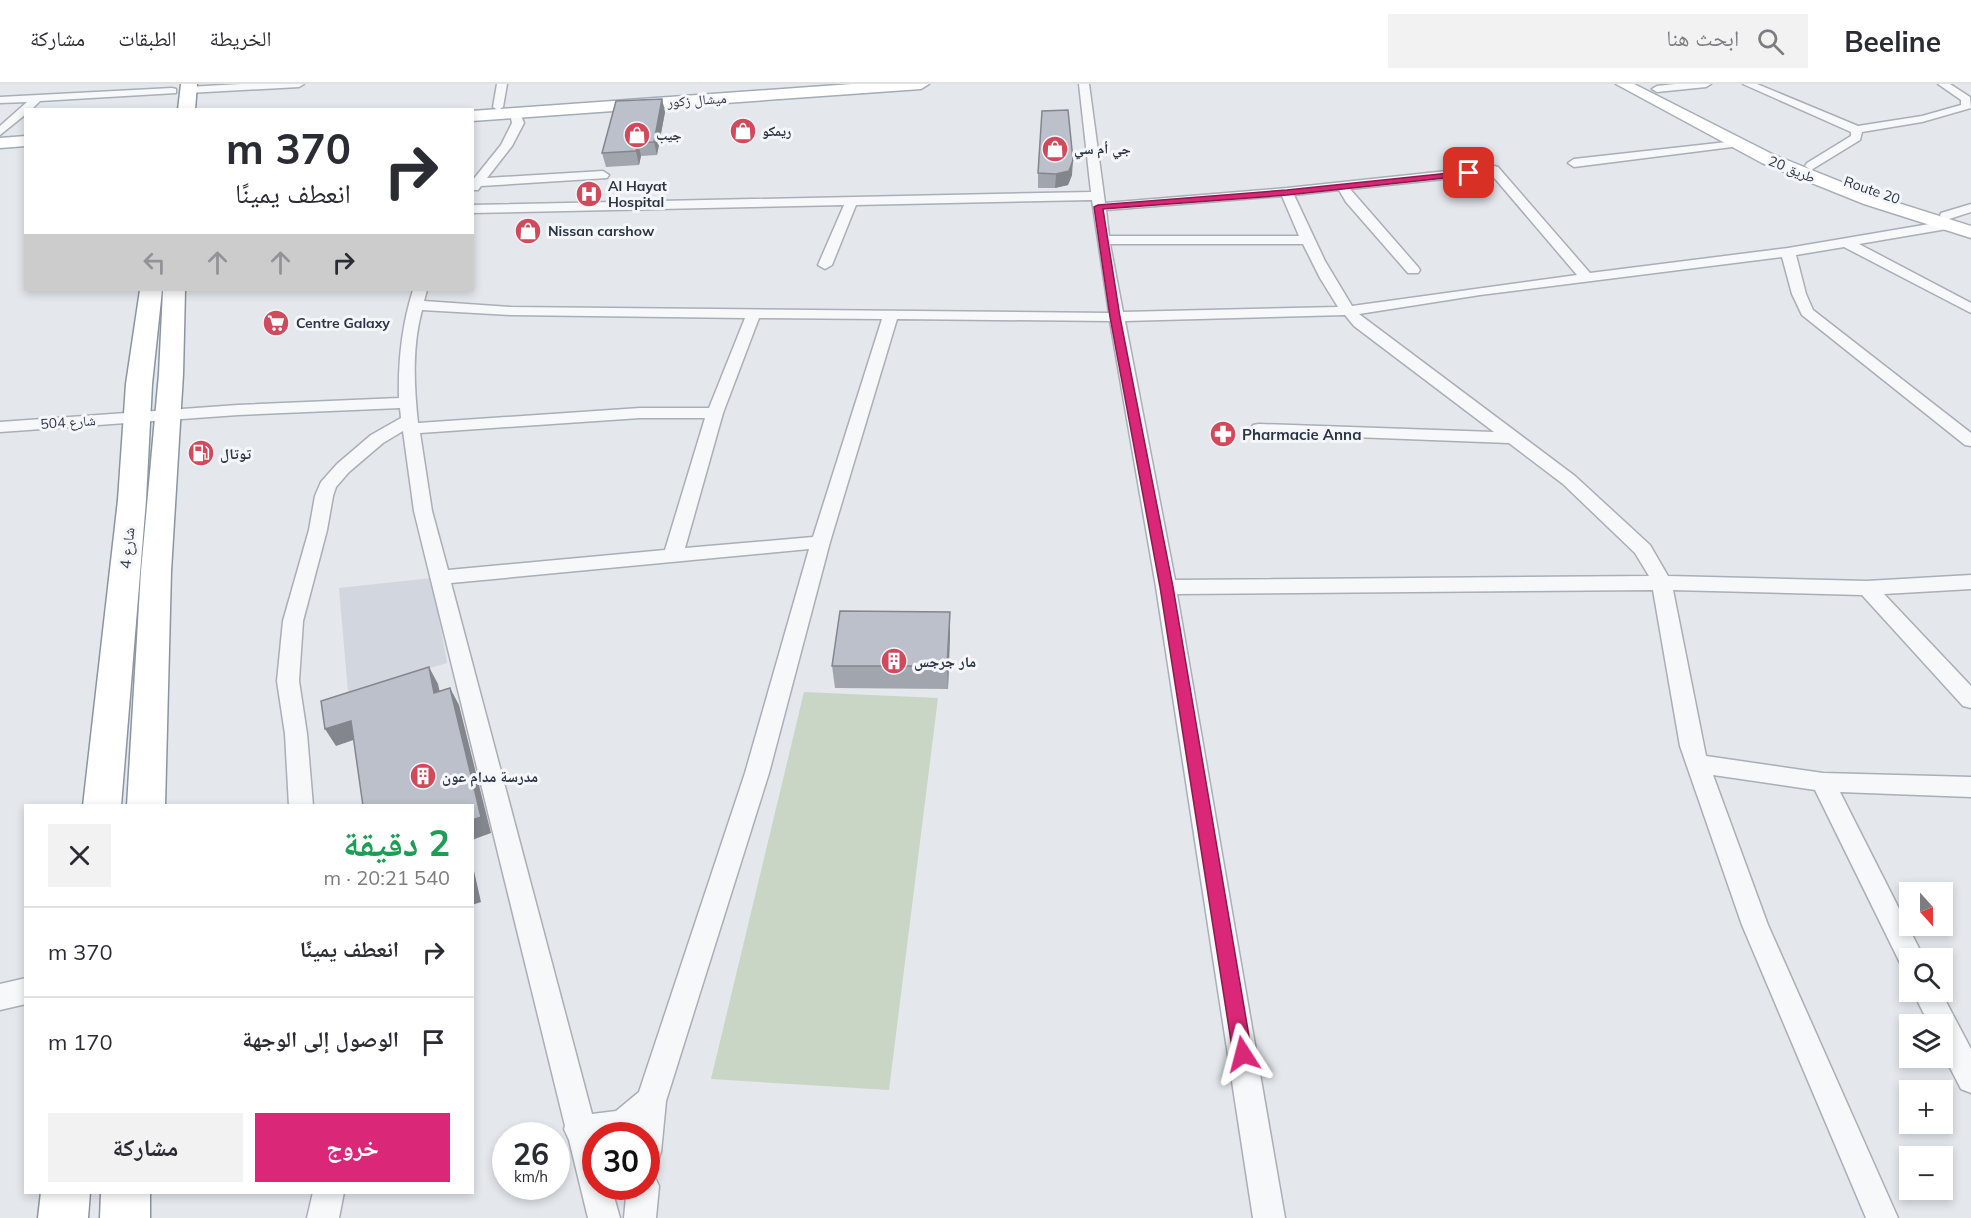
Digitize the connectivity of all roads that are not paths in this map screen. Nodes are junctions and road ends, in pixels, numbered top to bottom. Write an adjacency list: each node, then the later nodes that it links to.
1 (299, 84): 13 (street)
2 (502, 84): 14 (street)
3 (831, 84): 14 (main road, ميشال زكور)
4 (921, 84): 18 (main road, ميشال زكور)
5 (1084, 84): 34 (street)
6 (1623, 84): 24 (main road, طريق 20)
7 (1706, 84): 10 (street)
8 (1749, 84): 20 (street)
9 (1943, 84): 20 (street)
10 (1651, 87): 28 (main road, Route 20)
11 (37, 98): 12 (street); 13 (street); 15 (street)
12 (0, 100)
13 (179, 100)
14 (498, 107): 16 (main road, ميشال زكور)
15 (26, 108)
16 (474, 109)
17 (24, 110): 21 (street)
18 (515, 113): 19 (main road, ميشال زكور); 30 (street)
19 (474, 116)
20 (1857, 130): 28 (street)
21 (0, 132)
22 (24, 141): 23 (main road)
23 (0, 142)
24 (1736, 144): 27 (street); 37 (main road, طريق 20)
25 (24, 147): 26 (main road)
26 (0, 149)
27 (1574, 163)
28 (1811, 166): 37 (main road, Route 20)
29 (603, 175): 30 (street)
30 (476, 185)
31 (1343, 187): 32 (street); 45 (street); 46 (street)
32 (1287, 192): 34 (street); 41 (street)
33 (852, 200): 34 (street); 36 (street); 44 (street)
34 (1098, 201): 40 (street)
35 (1971, 208): 37 (street)
36 (474, 209)
37 (1946, 220): 38 (main road, Route 20); 39 (main road, طريق 20); 42 (street)
38 (1971, 224)
39 (1971, 232)
40 (1102, 240): 41 (street); 55 (street)
41 (1307, 240): 52 (street)
42 (1847, 243): 43 (street); 51 (street)
43 (1788, 252): 46 (street); 63 (street)
44 (825, 265)
45 (1413, 270)
46 (1587, 278): 52 (street)
47 (151, 291): 59 (main road, شارع 4)
48 (174, 291): 57 (main road, شارع 4)
49 (420, 291): 50 (street)
50 (415, 305): 53 (street); 58 (street)
51 (1971, 309)
52 (1347, 311): 55 (street); 62 (street)
53 (754, 313): 54 (street); 56 (street)
54 (891, 314): 55 (street); 64 (street)
55 (1115, 317): 69 (street)
56 (714, 413): 58 (street, شارع 504); 65 (street)
57 (166, 415): 58 (street, شارع 504); 59 (street, شارع 504); 76 (main road, شارع 4)
58 (409, 417): 66 (street); 77 (street)
59 (137, 418): 60 (street, شارع 504); 75 (main road, شارع 4)
60 (0, 427)
61 (1259, 429): 62 (street)
62 (1512, 438): 68 (street)
63 (1971, 441)
64 (821, 542): 65 (street); 83 (street)
65 (673, 555): 66 (street)
66 (441, 578): 85 (street)
67 (1971, 582): 70 (street)
68 (1662, 583): 69 (street); 70 (street); 72 (street)
69 (1166, 587): 95 (street)
70 (1867, 588): 71 (street)
71 (1971, 700)
72 (1698, 764): 73 (street); 96 (street)
73 (1822, 782): 74 (street); 78 (street)
74 (1971, 787)
75 (102, 804)
76 (146, 804)
77 (301, 804)
78 (1906, 948)
79 (24, 991): 80 (street)
80 (0, 997)
81 (1932, 1002): 82 (street)
82 (1971, 1079)
83 (651, 1101): 84 (street); 85 (street)
84 (649, 1122)
85 (579, 1129): 93 (street)
86 (66, 1194): 90 (main road)
87 (126, 1194): 91 (main road)
88 (329, 1194): 92 (street)
89 (642, 1200): 94 (street)
90 (63, 1218)
91 (124, 1218)
92 (323, 1218)
93 (604, 1218)
94 (640, 1218)
95 (1269, 1218)
96 (1882, 1218)

